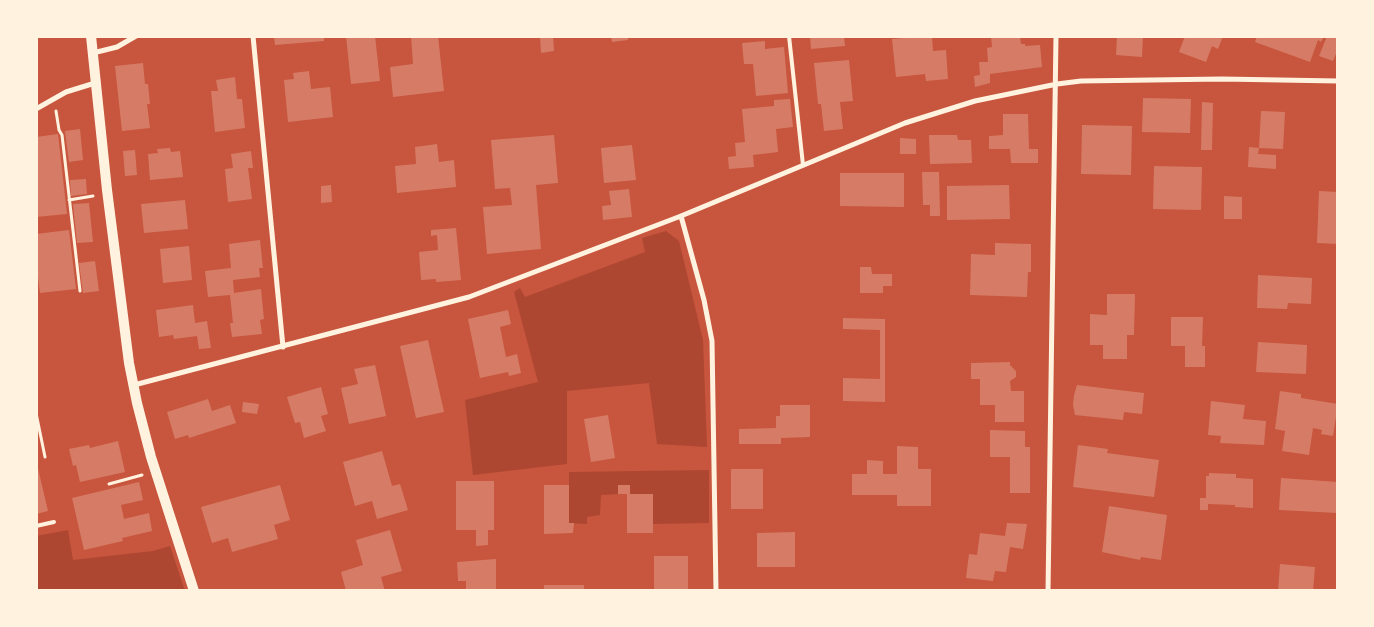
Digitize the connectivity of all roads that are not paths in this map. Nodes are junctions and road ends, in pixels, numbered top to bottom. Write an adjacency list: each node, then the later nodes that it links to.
1 (91, 36): 6 (main road)
2 (136, 36): 6 (street)
3 (252, 36): 13 (street)
4 (789, 36): 11 (lane)
5 (1056, 36): 9 (street)
6 (92, 53): 8 (main road)
7 (1338, 81): 9 (street)
8 (95, 82): 10 (street); 14 (main road)
9 (1057, 84): 11 (street); 19 (street)
10 (36, 109)
11 (803, 164): 12 (street)
12 (681, 216): 13 (street); 18 (street)
13 (283, 347): 14 (street)
14 (134, 385): 17 (main road)
15 (54, 522): 16 (lane)
16 (36, 526)
17 (194, 591)
18 (716, 591)
19 (1048, 591)

